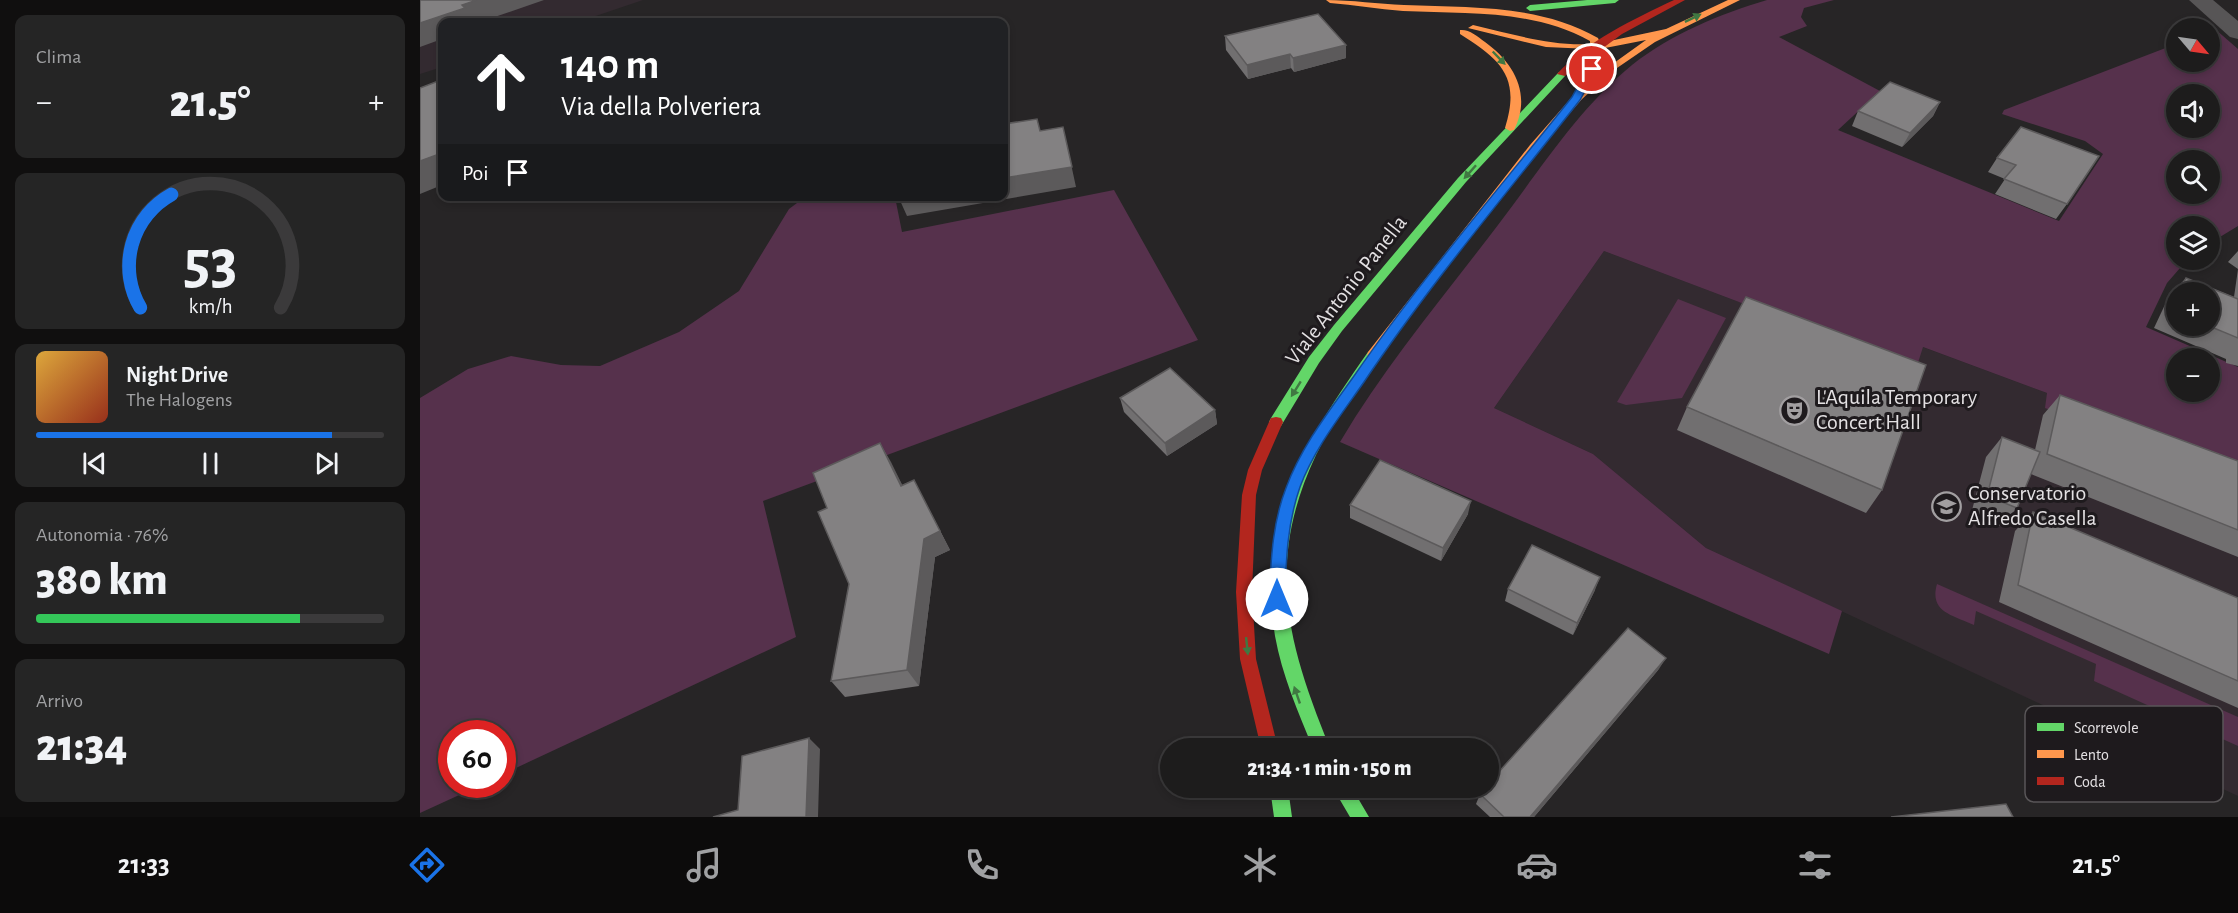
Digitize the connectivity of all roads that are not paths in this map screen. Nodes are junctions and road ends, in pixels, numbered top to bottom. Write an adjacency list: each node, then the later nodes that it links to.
1 (1330, 0): 6 (main road)
2 (1615, 0): 7 (main road)
3 (1681, 0): 11 (main road, Viale Antonio Panella)
4 (1736, 0): 9 (main road, one-way to 4)
5 (2201, 3): 10 (street)
6 (1390, 7): 7 (main road); 8 (main road)
7 (1472, 11): 11 (main road)
8 (1424, 15): 11 (main road); 13 (main road, one-way to 13)
9 (1667, 31): 11 (main road); 12 (main road)
10 (2238, 32)
11 (1596, 45): 12 (main road); 13 (main road, Viale Antonio Panella)
12 (1576, 98): 15 (main road, one-way to 12)
13 (1510, 128): 14 (main road, Viale Antonio Panella, one-way to 14)
14 (1267, 738)
15 (1317, 738)
16 (1280, 798): 18 (main road)
17 (1348, 798): 19 (main road)
18 (1283, 817)
19 (1360, 817)

